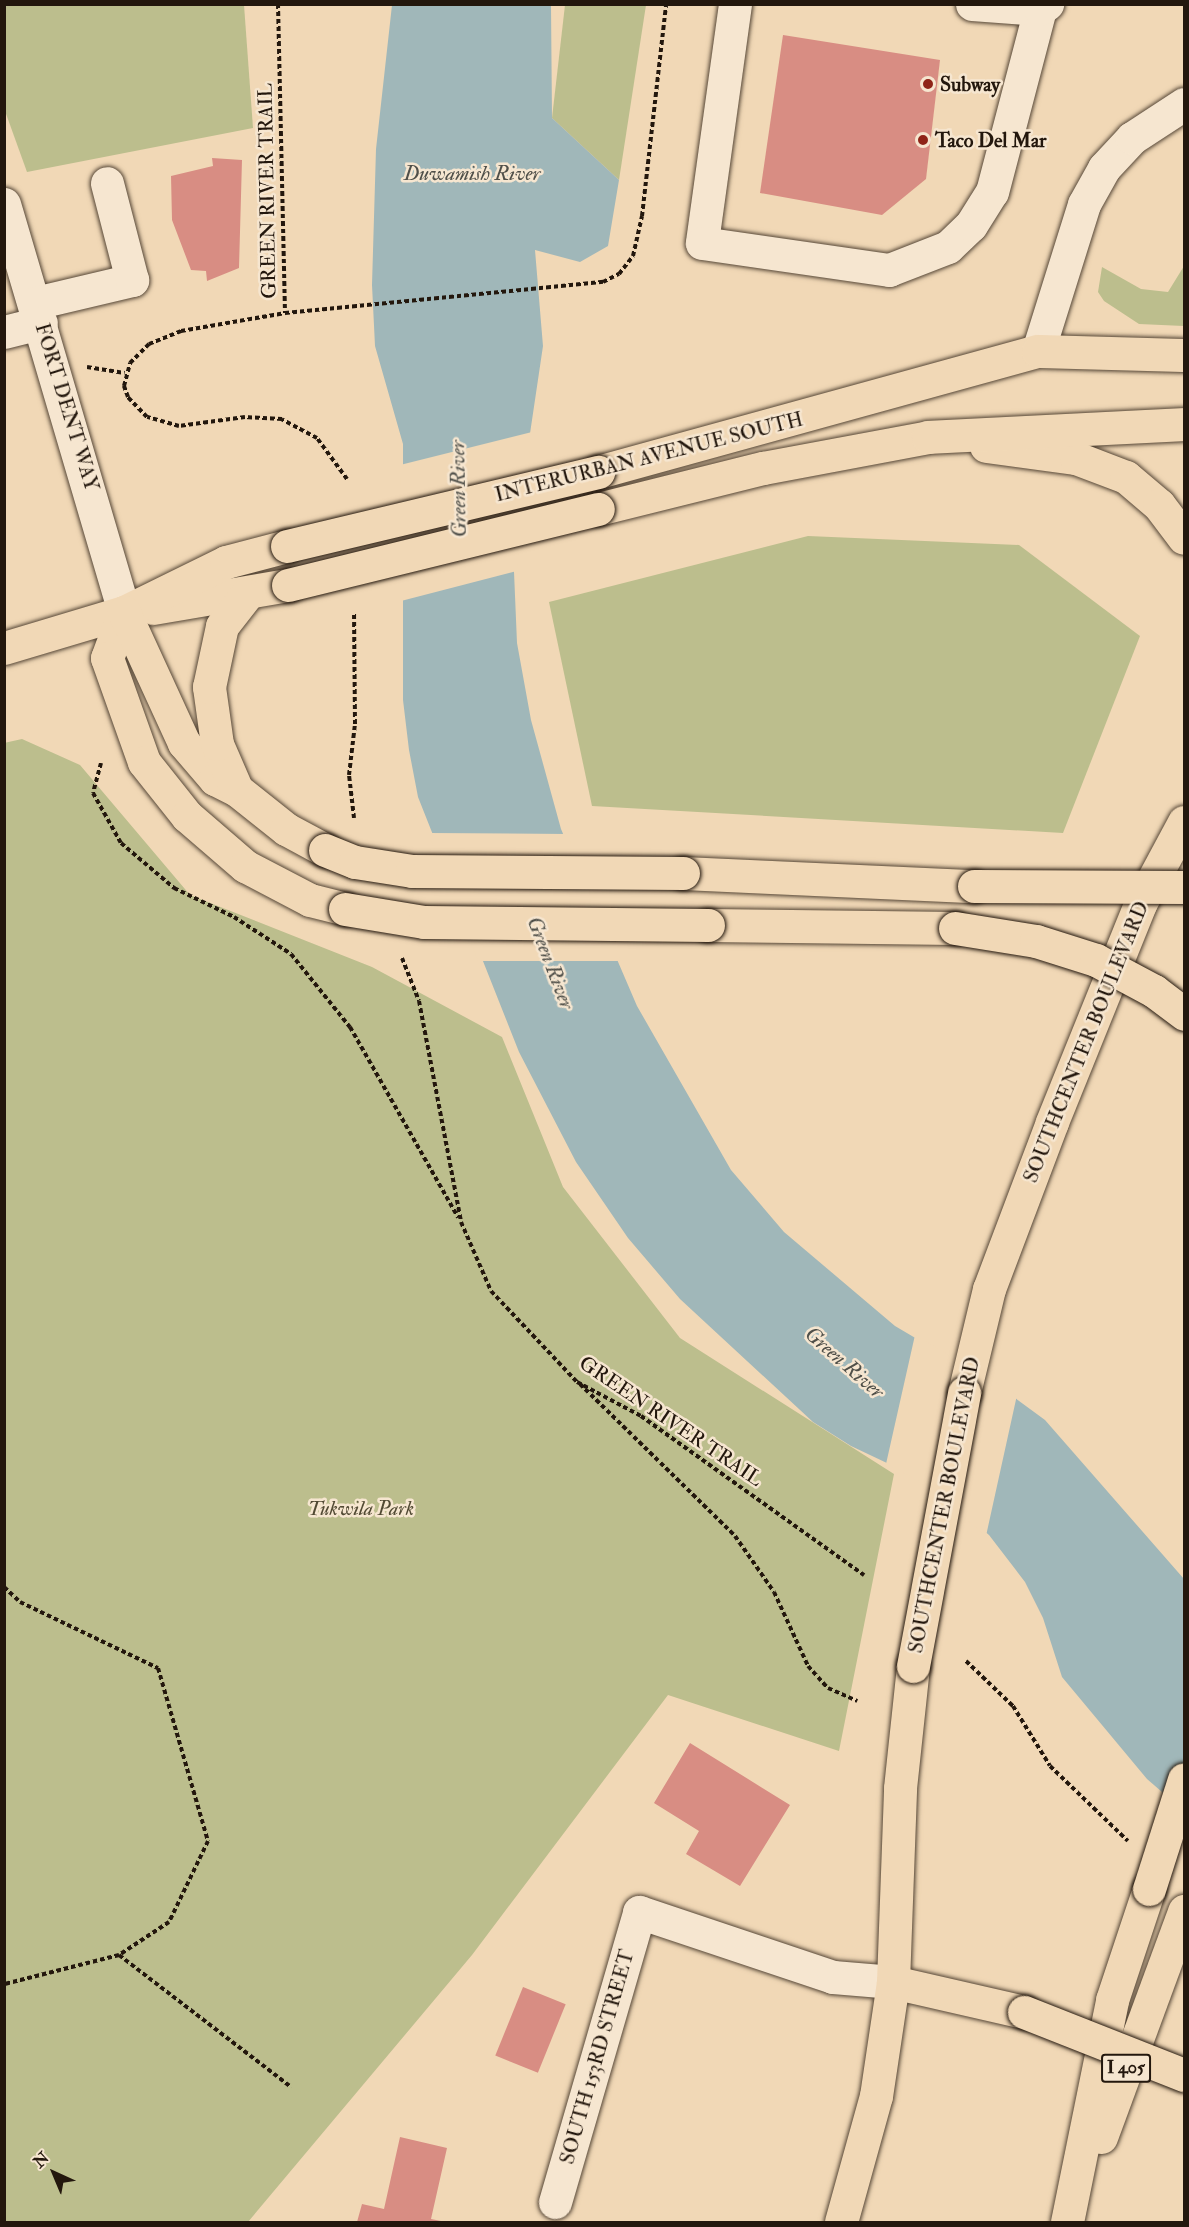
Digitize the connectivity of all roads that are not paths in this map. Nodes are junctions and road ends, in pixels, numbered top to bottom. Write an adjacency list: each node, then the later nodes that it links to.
1 (735, 4): 3 (street)
2 (972, 4): 3 (street)
3 (1043, 7)
4 (1185, 104): 9 (street)
5 (107, 183): 7 (street)
6 (4, 204): 7 (street, FORT DENT WAY)
7 (38, 313): 8 (street); 15 (street, FORT DENT WAY)
8 (4, 332)
9 (1038, 351): 10 (main road, INTERURBAN AVENUE SOUTH); 15 (main road, INTERURBAN AVENUE SOUTH, bridge)
10 (1185, 355)
11 (1185, 423): 12 (main road, INTERURBAN AVENUE SOUTH)
12 (928, 437): 13 (main road); 14 (main road, INTERURBAN AVENUE SOUTH, bridge)
13 (1185, 538)
14 (246, 595): 15 (main road, INTERURBAN AVENUE SOUTH); 17 (main road)
15 (124, 612): 16 (main road, INTERURBAN AVENUE SOUTH); 17 (main road); 20 (main road, bridge)
16 (4, 648)
17 (237, 790): 19 (main road, bridge)
18 (1185, 822): 23 (main road, SOUTHCENTER BOULEVARD, bridge)
19 (1185, 887)
20 (1185, 1014)
21 (1185, 1779): 27 (main road, bridge)
22 (1184, 1912): 27 (main road, I 405)
23 (893, 1982): 24 (main road, bridge); 25 (street, SOUTH 153RD STREET); 26 (main road, SOUTHCENTER BOULEVARD)
24 (1185, 2075)
25 (555, 2202)
26 (841, 2223)
27 (1068, 2223)

